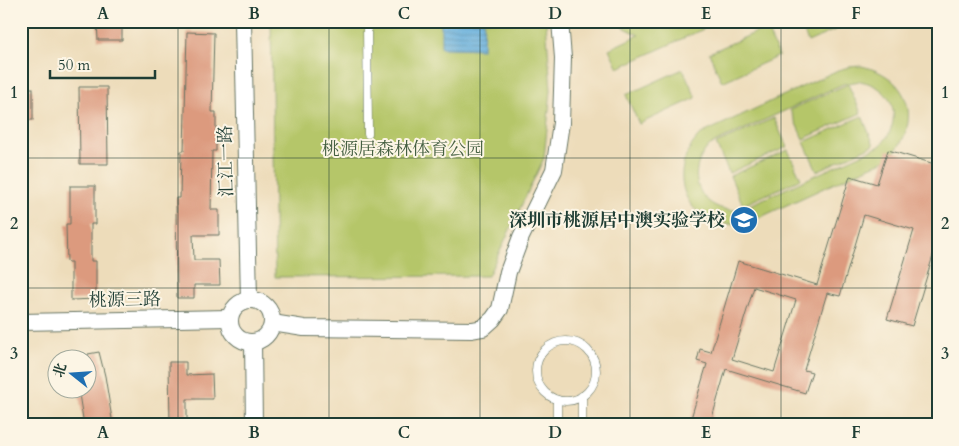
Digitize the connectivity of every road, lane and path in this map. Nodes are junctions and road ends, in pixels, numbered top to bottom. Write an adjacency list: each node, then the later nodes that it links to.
1 (243, 21): 5 (street, 汇江一路)
2 (367, 21): 4 (lane)
3 (560, 21): 8 (street)
4 (368, 134)
5 (249, 300): 6 (street); 8 (street)
6 (230, 318): 7 (street, 桃源三路); 9 (street)
7 (21, 322)
8 (272, 323): 9 (street)
9 (253, 342): 12 (street)
10 (582, 396): 11 (lane); 11 (lane); 14 (lane)
11 (558, 400): 13 (lane)
12 (254, 425)
13 (557, 425)
14 (582, 425)

